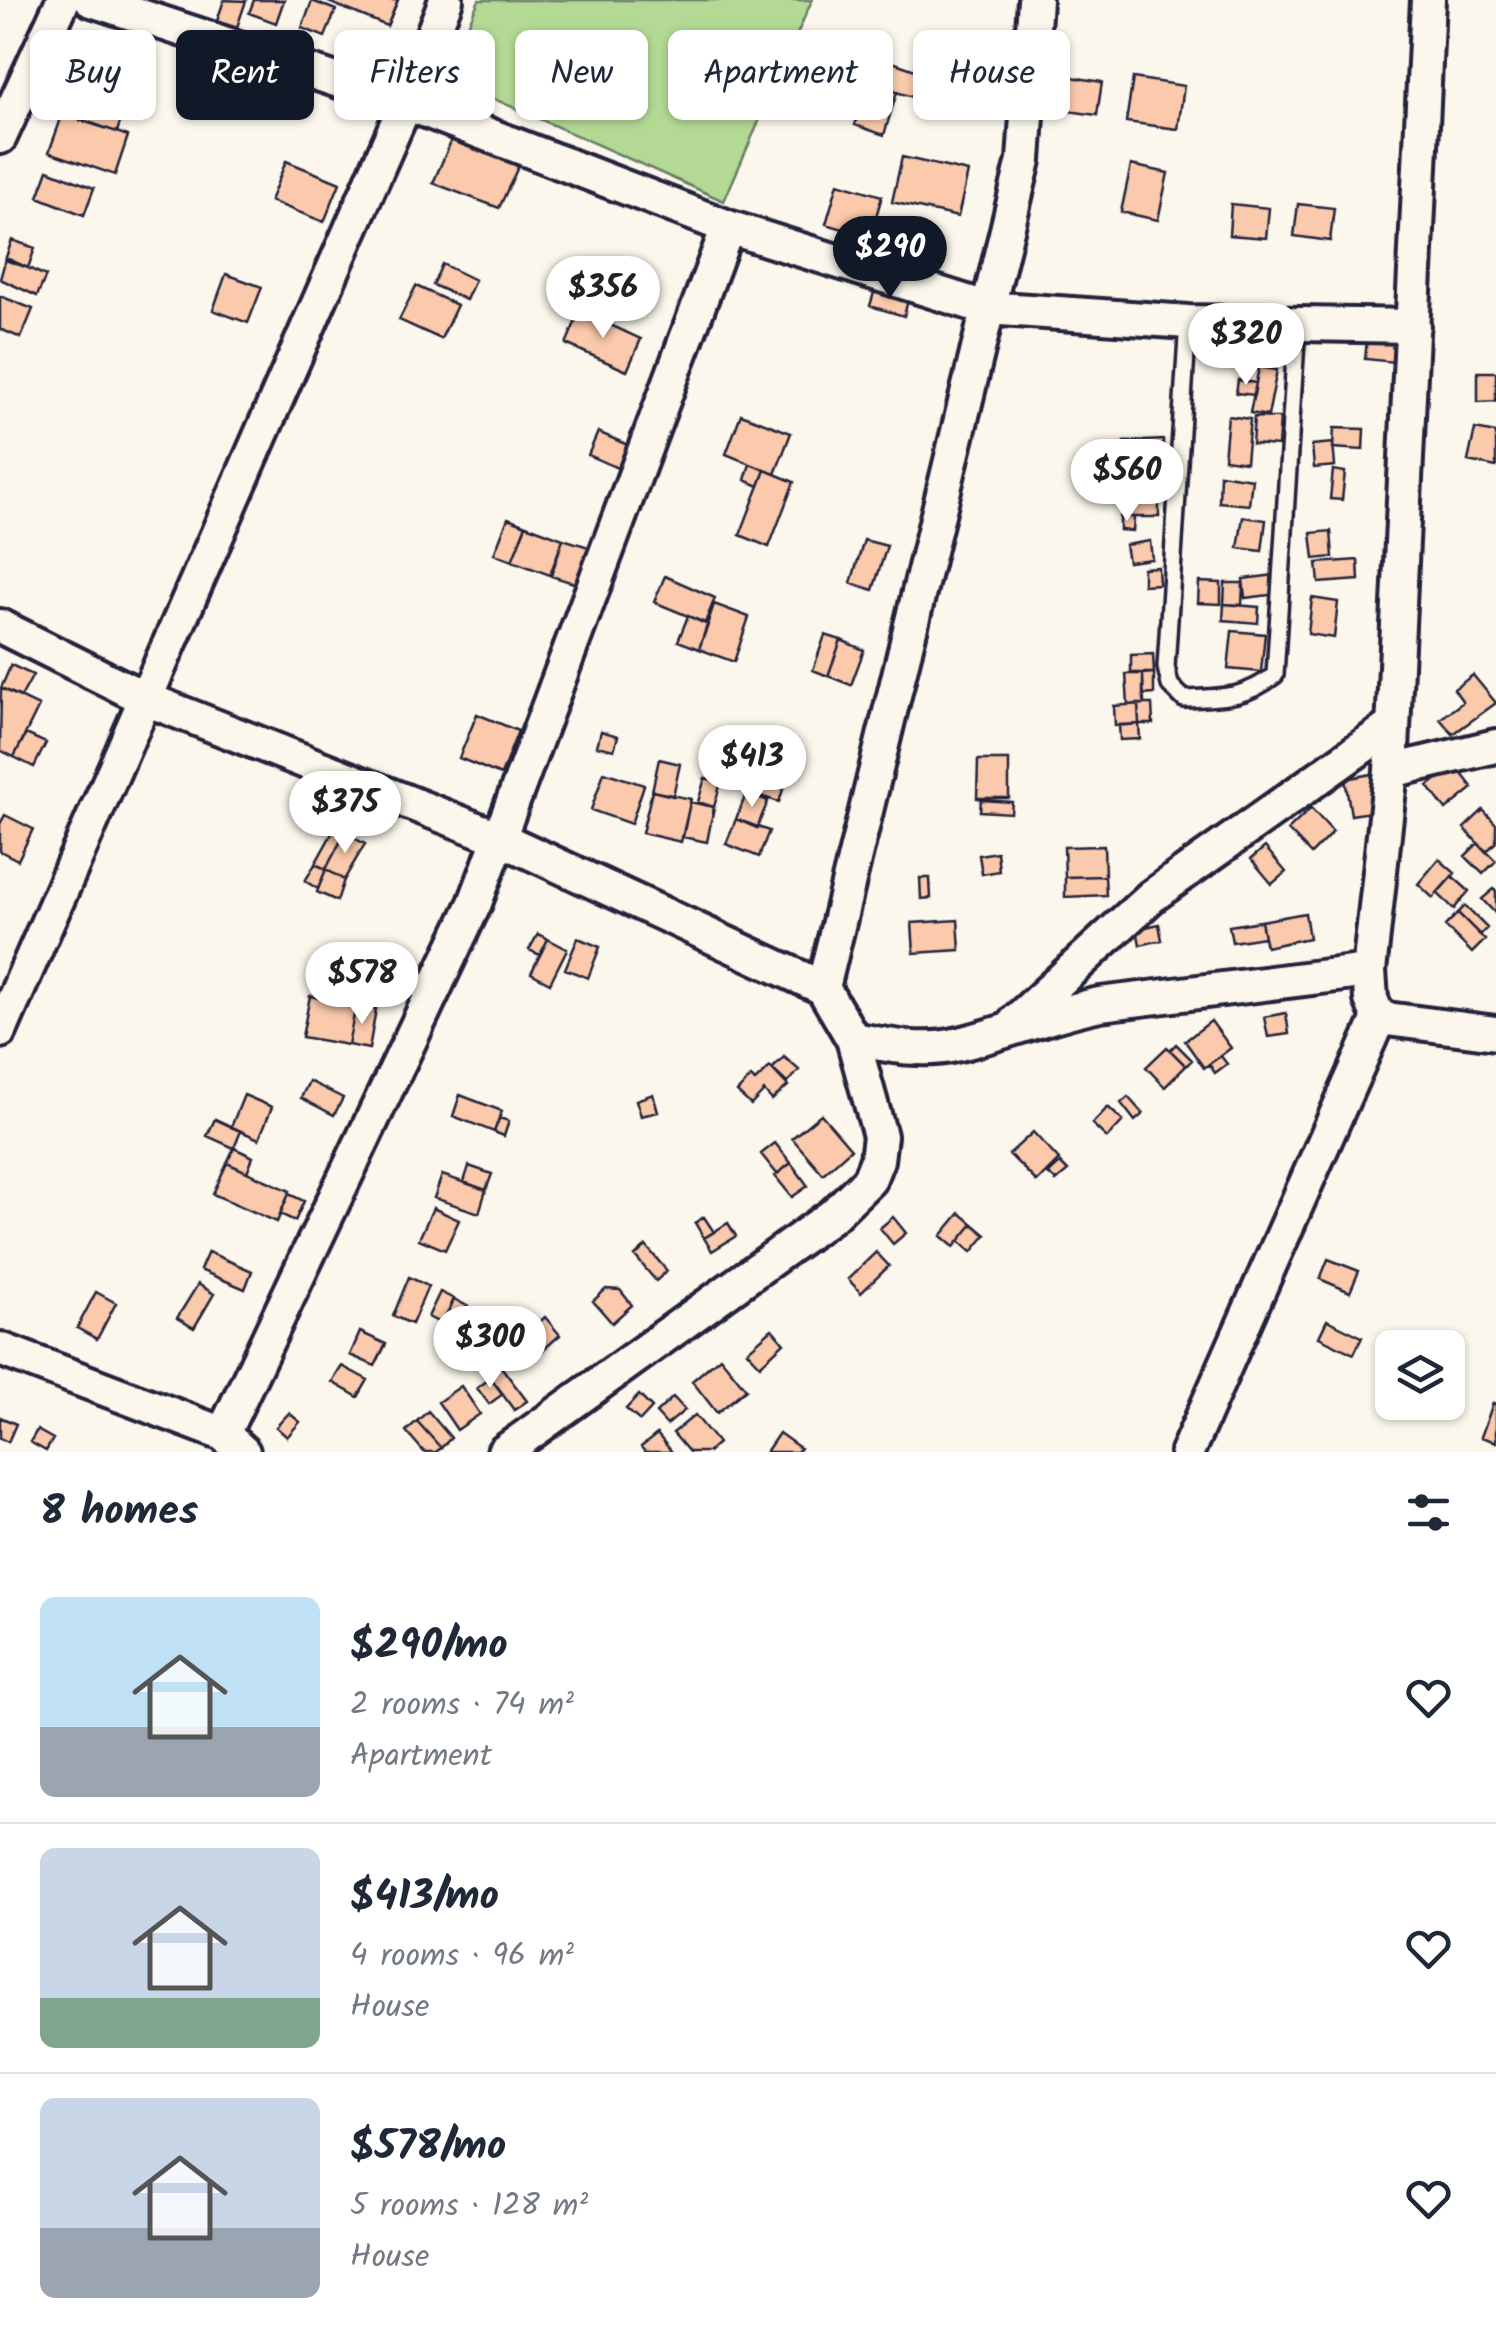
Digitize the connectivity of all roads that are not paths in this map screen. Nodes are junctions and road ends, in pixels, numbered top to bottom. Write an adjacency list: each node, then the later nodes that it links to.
1 (64, 0): 10 (street)
2 (92, 0): 7 (street)
3 (446, 0): 6 (street)
4 (1035, 0): 12 (street)
5 (1428, 0): 15 (street)
6 (434, 30)
7 (334, 79)
8 (399, 120): 17 (street)
9 (450, 120): 11 (street)
10 (0, 137)
11 (728, 227): 12 (street); 21 (street)
12 (986, 308): 13 (street); 23 (street)
13 (1188, 322): 14 (street); 14 (lane)
14 (1297, 325): 15 (street)
15 (1413, 326): 18 (street)
16 (0, 626): 17 (street)
17 (146, 699): 21 (street); 26 (street)
18 (1394, 725): 20 (street); 25 (street)
19 (1496, 746): 20 (street)
20 (1391, 771): 22 (street)
21 (499, 838): 23 (street); 30 (street)
22 (1370, 970): 24 (street); 25 (street)
23 (823, 988): 28 (street)
24 (1379, 1018): 27 (street); 32 (street)
25 (1010, 1028): 28 (street)
26 (0, 1031)
27 (1496, 1033)
28 (853, 1039): 31 (street)
29 (0, 1349): 30 (street)
30 (233, 1443)
31 (504, 1452)
32 (1187, 1452)

